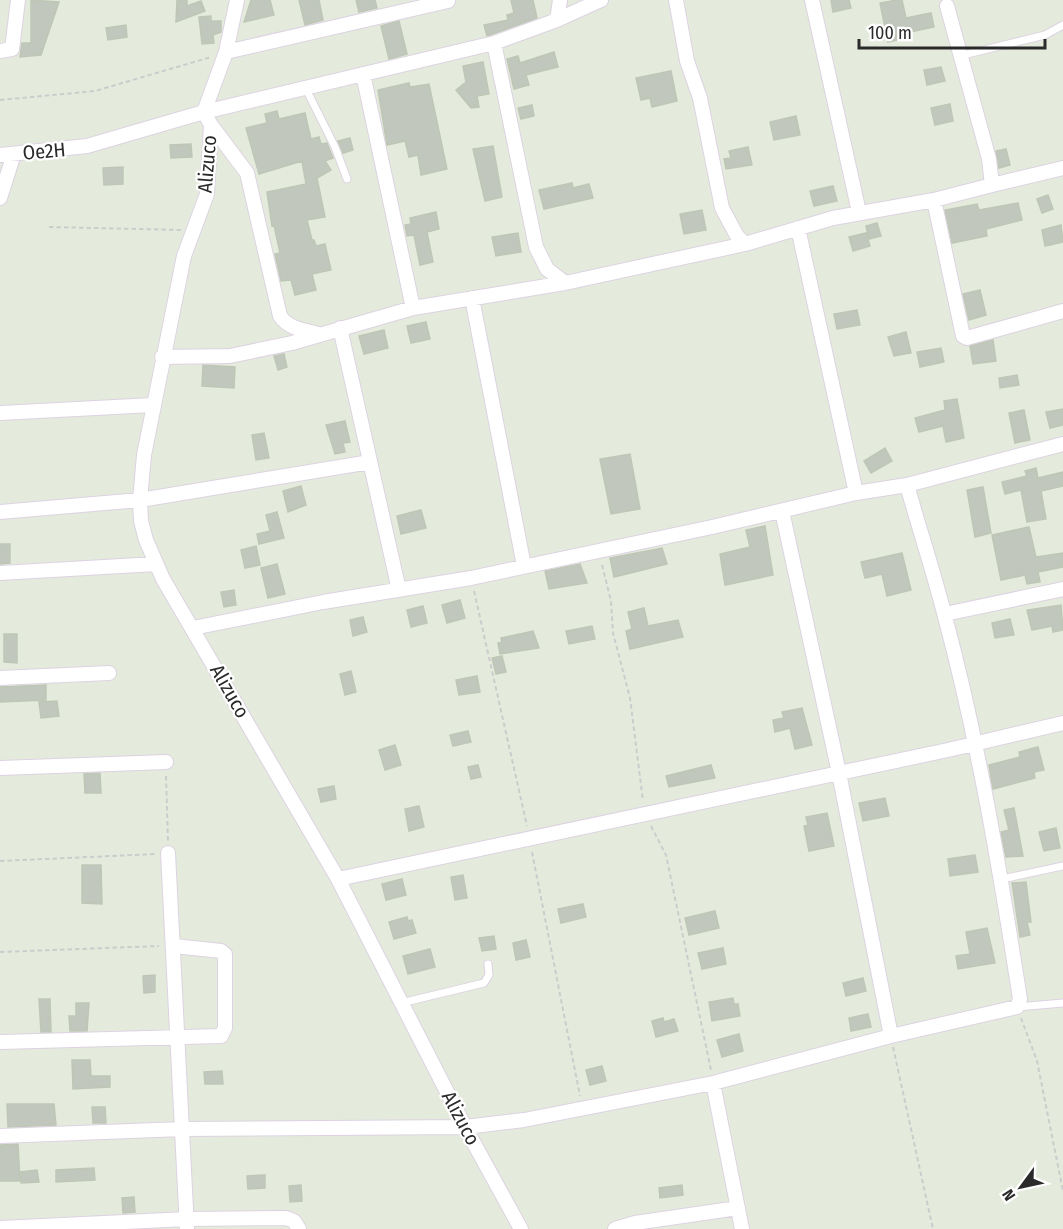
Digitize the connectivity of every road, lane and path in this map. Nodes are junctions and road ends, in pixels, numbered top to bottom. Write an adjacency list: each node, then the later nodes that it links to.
1 (18, 0): 12 (street)
2 (237, 0): 13 (street)
3 (560, 0): 9 (street)
4 (602, 0): 9 (street, Oe2H)
5 (676, 0): 30 (street)
6 (812, 0): 26 (street)
7 (448, 1): 13 (street)
8 (947, 6): 14 (street)
9 (557, 20): 11 (street, Oe2H)
10 (1063, 25): 14 (lane)
11 (494, 42): 15 (street, Oe2H); 31 (street)
12 (0, 51)
13 (226, 52): 17 (path); 18 (street)
14 (959, 56): 23 (street)
15 (363, 74): 16 (street, Oe2H); 33 (street)
16 (306, 89): 18 (street, Oe2H); 22 (lane)
17 (0, 100)
18 (204, 112): 19 (street, Alizuco); 20 (street, Oe2H)
19 (211, 125): 29 (street, Alizuco); 36 (street)
20 (7, 154): 24 (street)
21 (1063, 168): 23 (street)
22 (346, 179)
23 (992, 185): 25 (street)
24 (0, 198)
25 (934, 200): 26 (street); 34 (street)
26 (859, 212): 28 (street)
27 (49, 227): 29 (path)
28 (798, 228): 30 (street); 43 (street)
29 (193, 230): 37 (street, Alizuco)
30 (745, 244): 31 (street)
31 (565, 283): 32 (street)
32 (472, 298): 33 (street); 48 (street)
33 (413, 308): 35 (street)
34 (1063, 310)
35 (340, 328): 36 (street); 41 (street)
36 (320, 334): 37 (street)
37 (162, 357): 38 (street, Alizuco)
38 (153, 405): 39 (street); 44 (street, Alizuco)
39 (0, 413)
40 (1063, 444): 42 (street)
41 (370, 462): 44 (street); 51 (street)
42 (907, 485): 43 (street); 52 (street)
43 (856, 493): 45 (street)
44 (140, 500): 46 (street); 47 (street, Alizuco)
45 (782, 511): 48 (street); 60 (street)
46 (0, 512)
47 (156, 564): 49 (street); 53 (street, Alizuco)
48 (525, 566): 51 (street)
49 (0, 573)
50 (1063, 589): 52 (street)
51 (399, 590): 53 (street)
52 (945, 614): 57 (street)
53 (193, 628): 64 (street, Alizuco)
54 (109, 673): 55 (street)
55 (0, 678)
56 (1063, 723): 57 (street)
57 (974, 743): 60 (street); 65 (street)
58 (166, 762): 59 (street); 61 (path)
59 (0, 768)
60 (839, 773): 64 (street); 72 (street)
61 (168, 853): 62 (path); 66 (street)
62 (0, 861)
63 (1063, 866): 65 (lane)
64 (338, 879): 69 (street, Alizuco)
65 (1002, 879): 71 (street)
66 (174, 946): 67 (path); 73 (street); 73 (street)
67 (0, 952)
68 (488, 964): 69 (lane)
69 (402, 1003): 76 (street, Alizuco)
70 (1063, 1003): 71 (lane)
71 (1017, 1007): 72 (street); 79 (path)
72 (891, 1036): 75 (street); 87 (path)
73 (176, 1039): 74 (street); 77 (street)
74 (0, 1042)
75 (713, 1083): 76 (street); 80 (street)
76 (465, 1127): 77 (street); 84 (street, Alizuco)
77 (182, 1129): 78 (street); 81 (street)
78 (0, 1136)
79 (1063, 1191)
80 (738, 1208): 85 (street); 86 (street)
81 (187, 1224): 82 (street); 83 (street)
82 (0, 1228)
83 (299, 1229)
84 (521, 1229)
85 (615, 1229)
86 (742, 1229)
87 (933, 1229)

